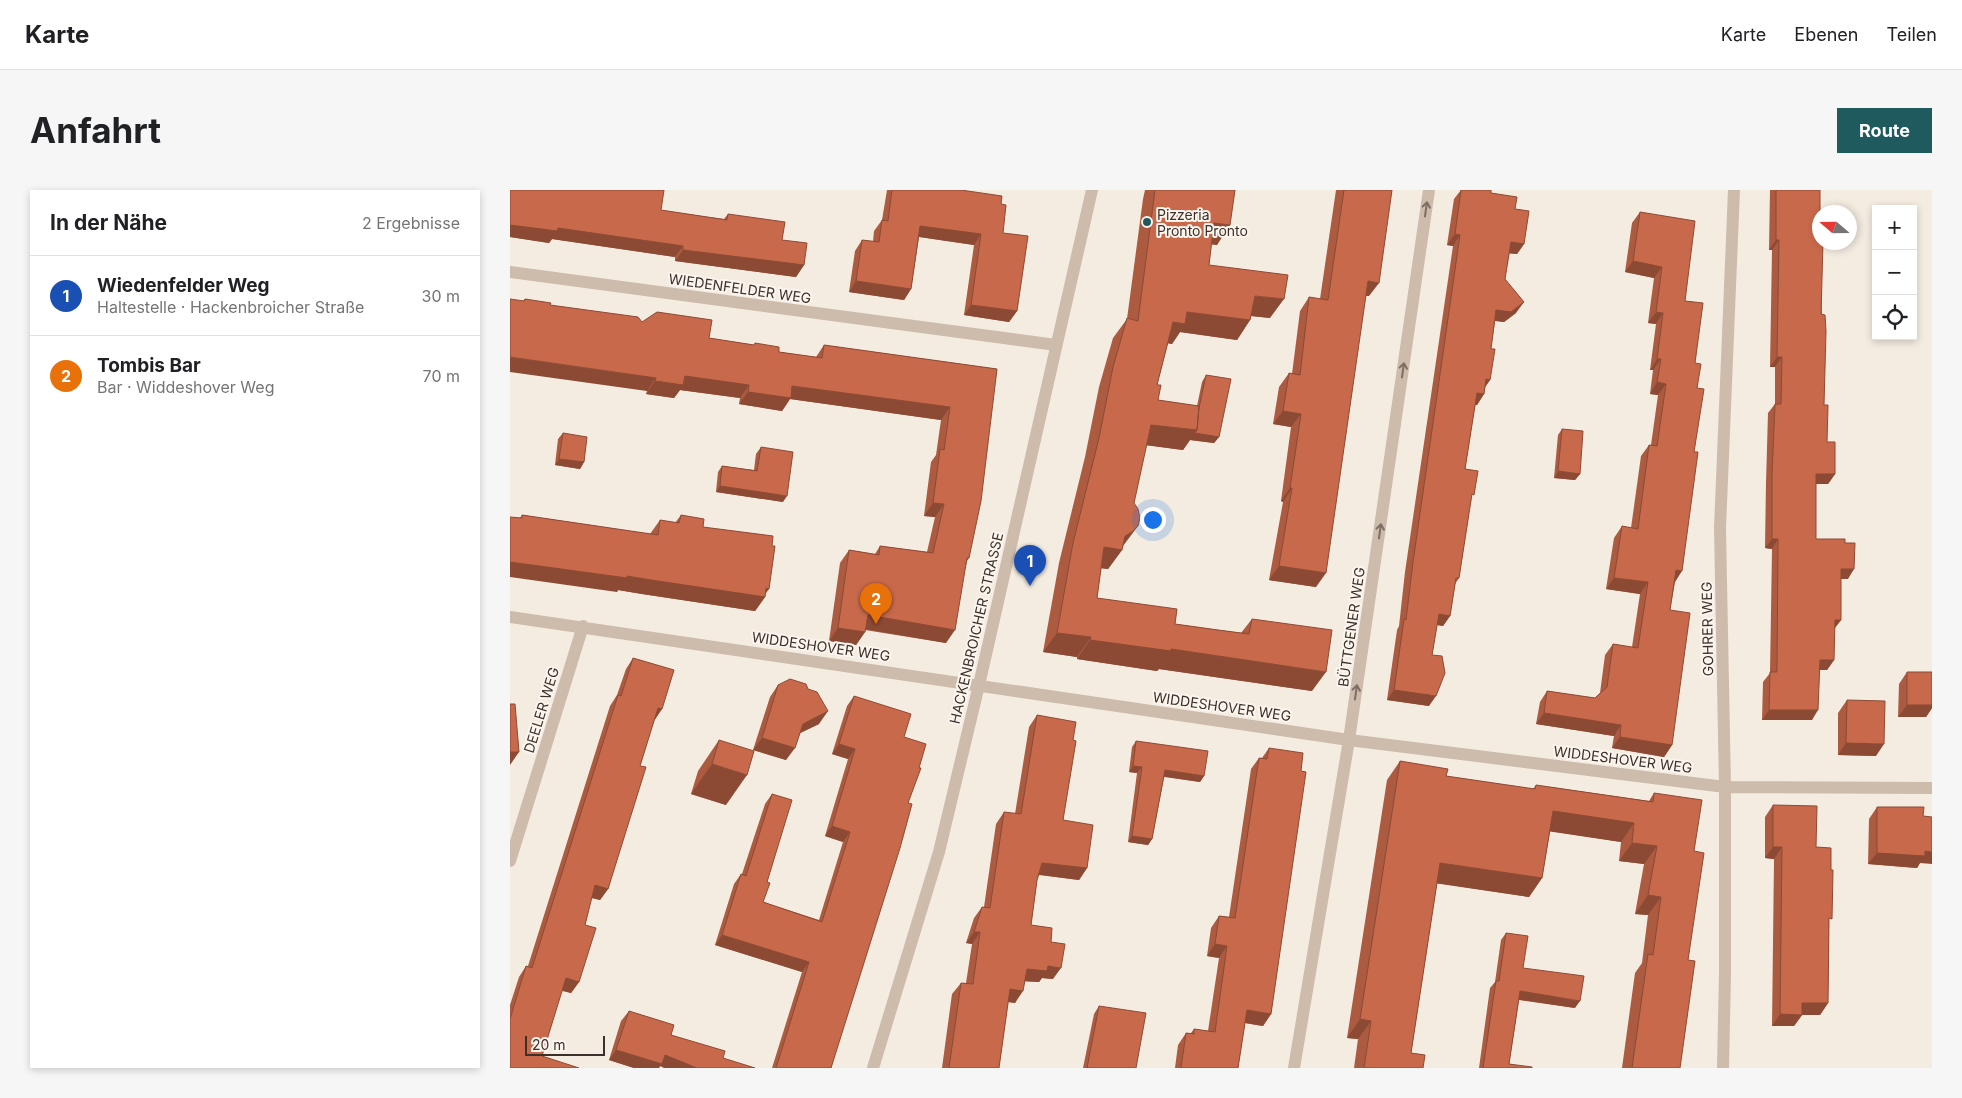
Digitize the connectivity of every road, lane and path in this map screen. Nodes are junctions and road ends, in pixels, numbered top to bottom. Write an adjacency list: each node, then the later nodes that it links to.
1 (1092, 190): 5 (street, HACKENBROICHER STRASSE)
2 (1429, 190): 9 (street, BÜTTGENER WEG, one-way to 2)
3 (1734, 190): 10 (street, GOHRER WEG)
4 (510, 272): 5 (street, WIEDENFELDER WEG)
5 (1056, 345): 8 (street, HACKENBROICHER STRASSE)
6 (510, 617): 7 (street, WIDDESHOVER WEG)
7 (583, 626): 8 (street, WIDDESHOVER WEG); 12 (street, DEELER WEG)
8 (979, 685): 9 (street, WIDDESHOVER WEG); 13 (street, HACKENBROICHER STRASSE)
9 (1350, 740): 10 (street, WIDDESHOVER WEG); 14 (street, BÜTTGENER WEG)
10 (1725, 787): 11 (street, WIDDESHOVER WEG); 15 (street, GOHRER WEG)
11 (1932, 788)
12 (510, 861)
13 (873, 1068)
14 (1294, 1068)
15 (1723, 1068)

